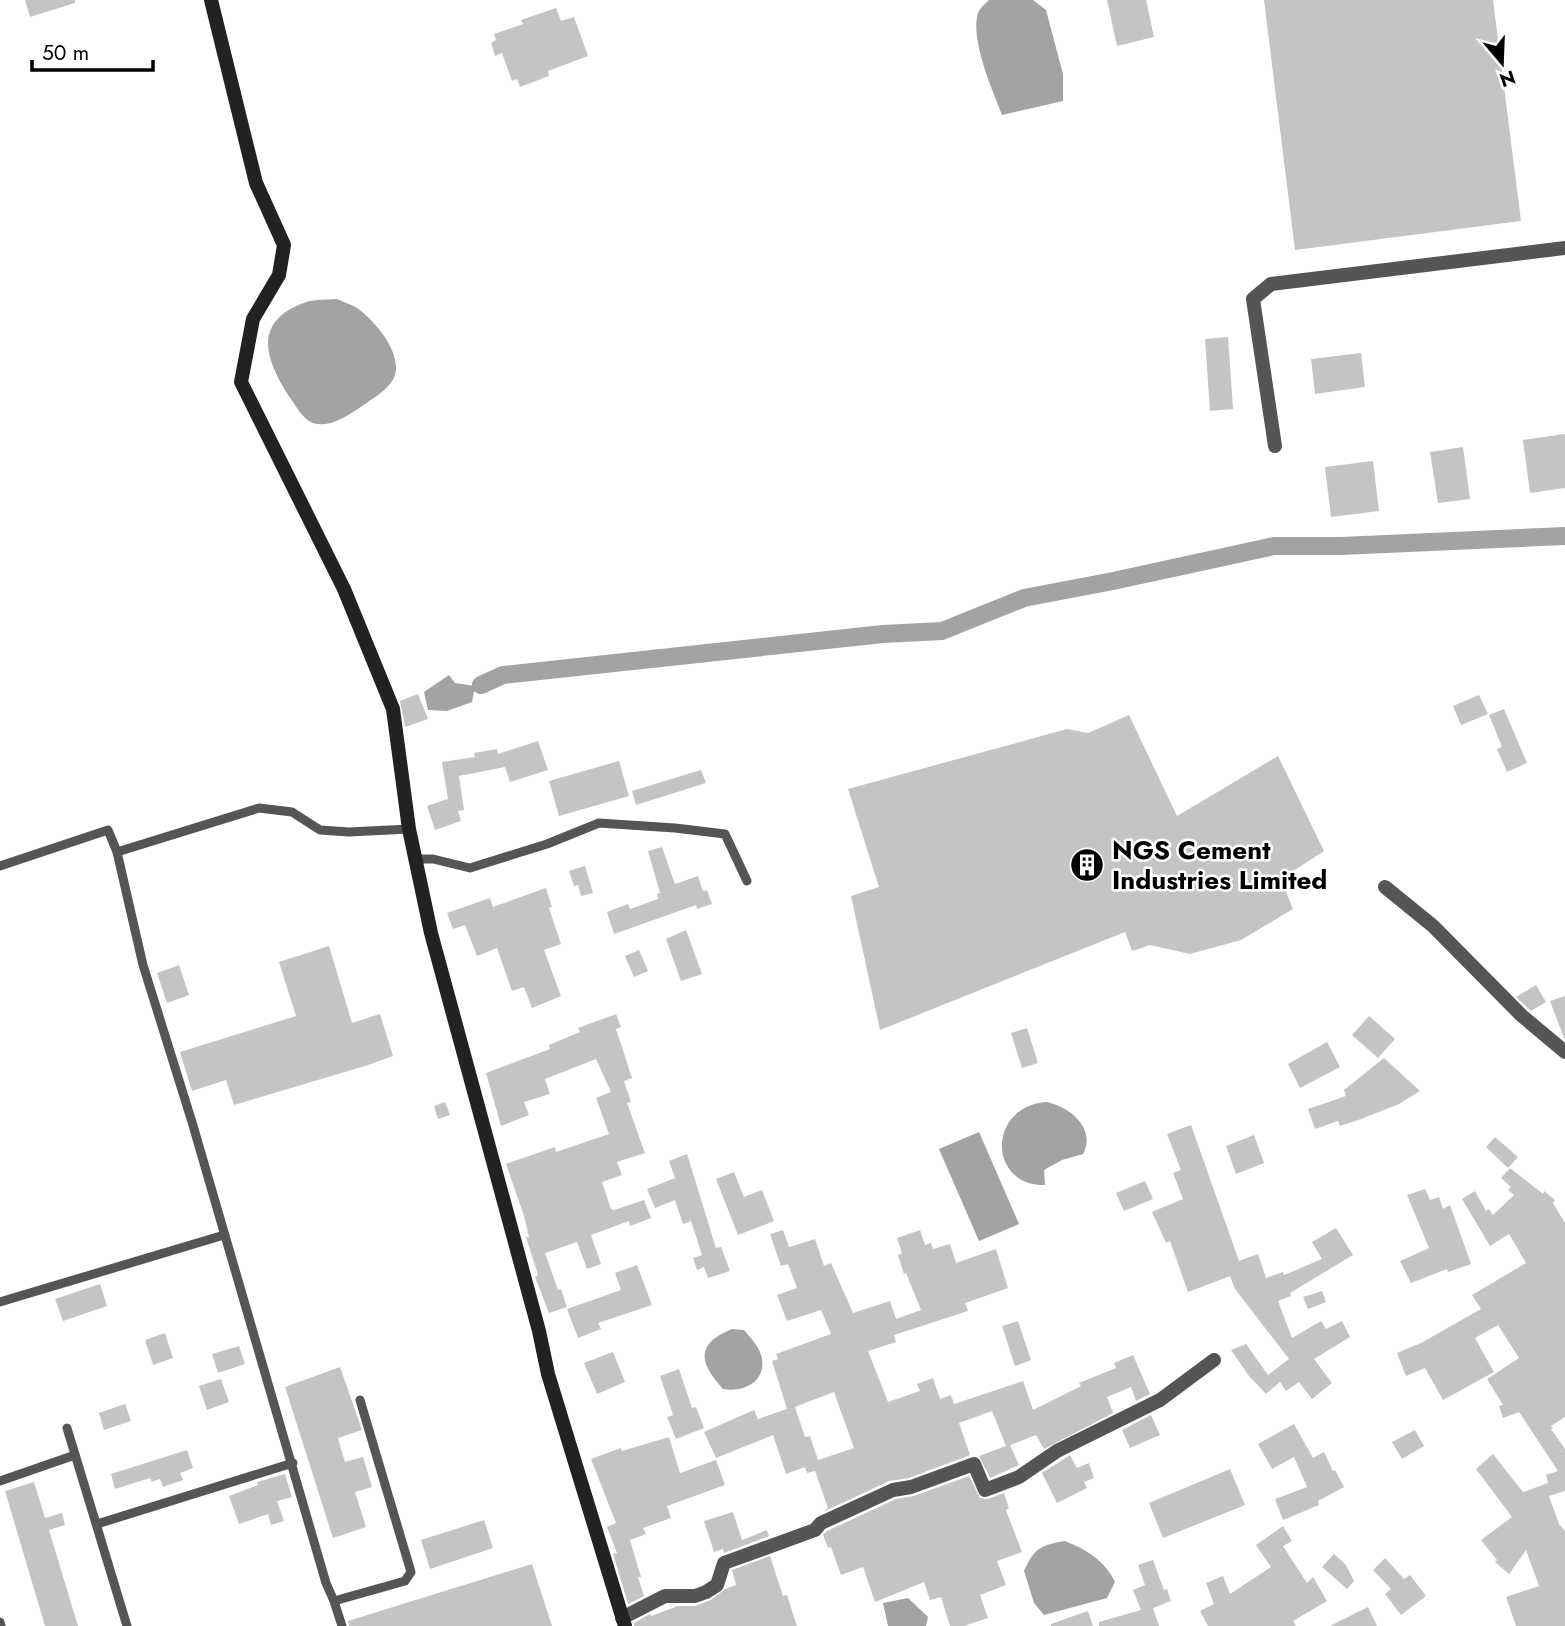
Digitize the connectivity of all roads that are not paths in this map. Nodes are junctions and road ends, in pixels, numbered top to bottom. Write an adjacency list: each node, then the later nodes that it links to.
1 (211, 0): 4 (street)
2 (1565, 248): 3 (street)
3 (1275, 446)
4 (409, 829): 5 (lane); 6 (street)
5 (117, 852): 7 (lane); 11 (lane)
6 (416, 859): 8 (lane); 21 (street)
7 (0, 866)
8 (747, 881)
9 (1385, 887): 10 (street)
10 (1565, 1052)
11 (224, 1235): 12 (lane); 17 (lane)
12 (0, 1302)
13 (1214, 1360): 21 (street)
14 (360, 1400): 20 (lane)
15 (67, 1428): 16 (lane)
16 (75, 1455): 18 (lane); 19 (lane)
17 (293, 1463): 19 (lane); 20 (lane)
18 (0, 1481)
19 (97, 1524): 22 (lane)
20 (334, 1601): 23 (lane)
21 (623, 1622)
22 (127, 1626)
23 (342, 1626)

